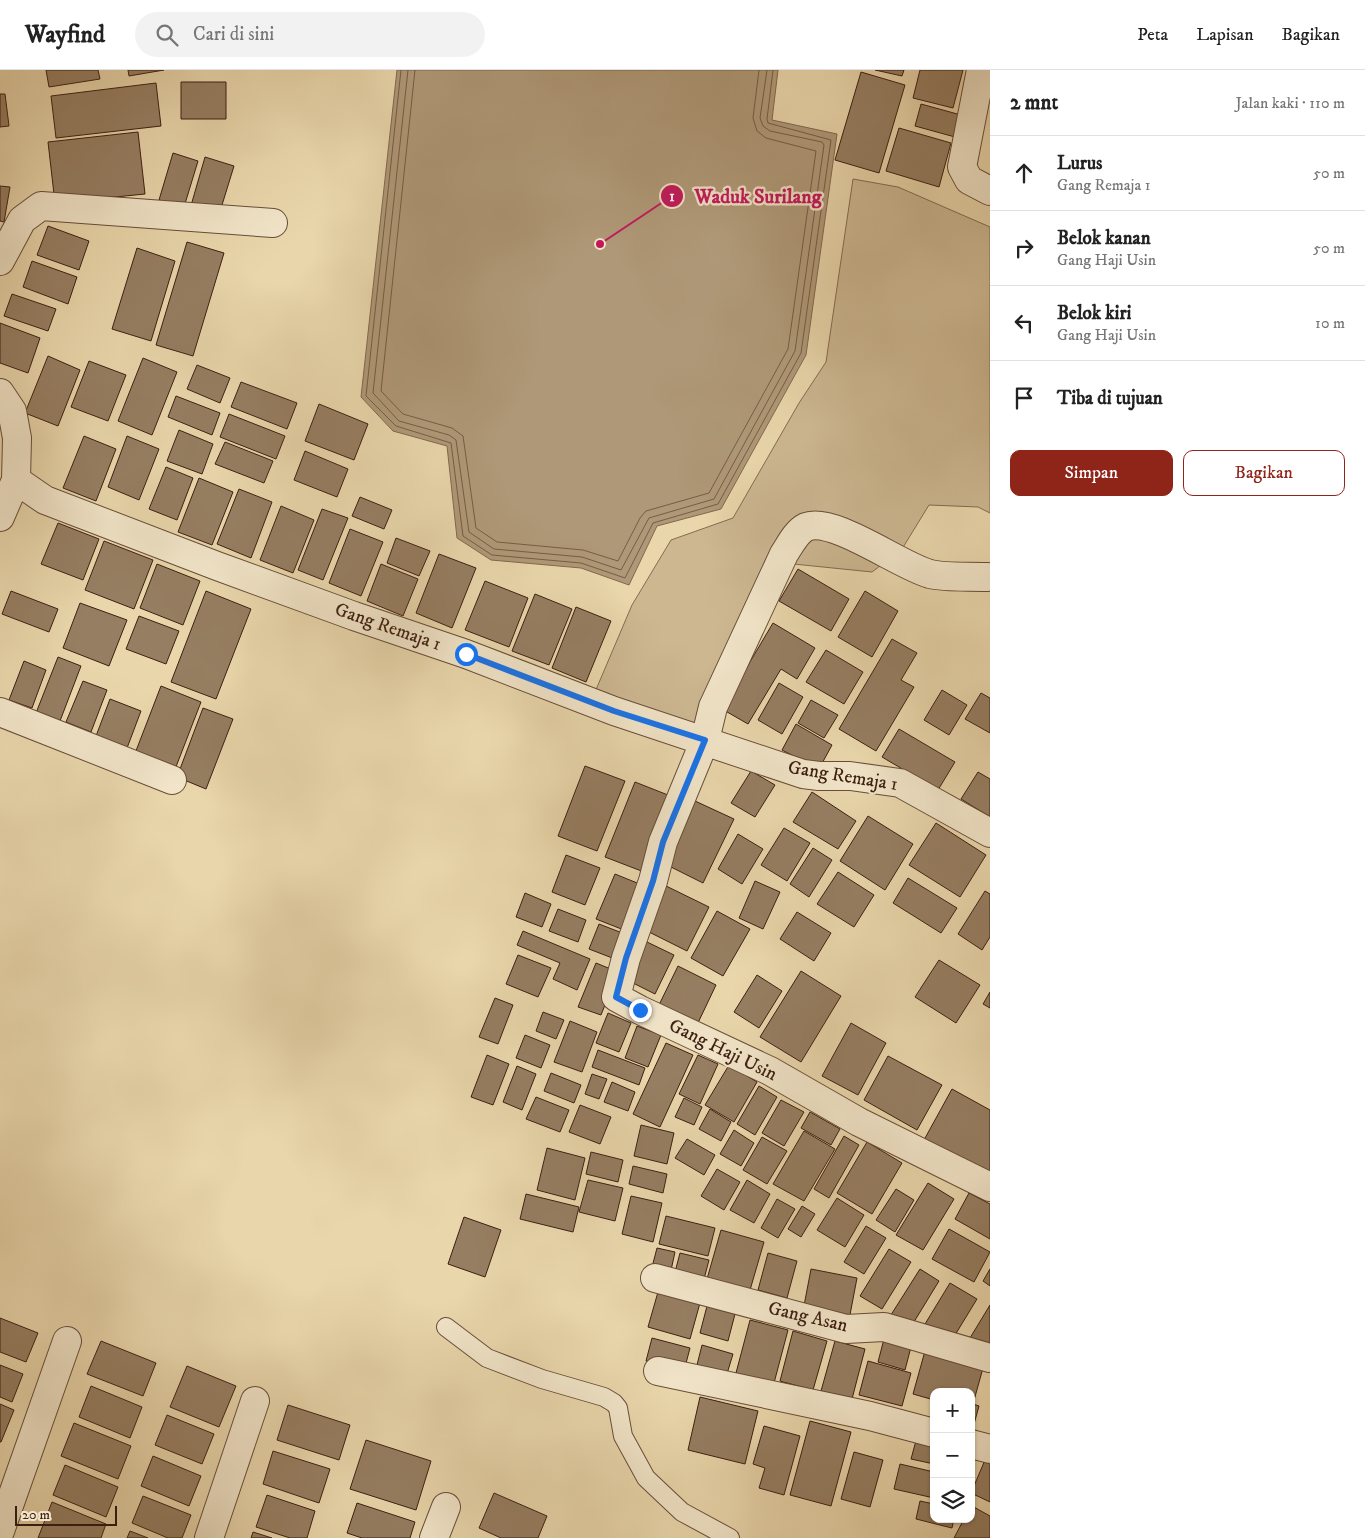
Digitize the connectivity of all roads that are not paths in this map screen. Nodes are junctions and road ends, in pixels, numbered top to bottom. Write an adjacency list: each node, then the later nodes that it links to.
1 (981, 70): 2 (street)
2 (990, 191)
3 (273, 223): 4 (street)
4 (0, 261)
5 (0, 393): 6 (street)
6 (16, 480): 7 (street); 10 (street, Gang Remaja 1)
7 (0, 517)
8 (987, 577): 10 (street)
9 (0, 712): 11 (street)
10 (705, 740): 12 (street, Gang Remaja 1); 13 (street, Gang Haji Usin)
11 (172, 780)
12 (990, 833)
13 (990, 1187)
14 (655, 1278): 17 (street, Gang Asan)
15 (446, 1326): 27 (lane)
16 (67, 1341): 24 (street)
17 (990, 1358)
18 (658, 1371): 20 (street)
19 (255, 1401): 25 (street)
20 (930, 1433)
21 (975, 1445): 22 (street)
22 (990, 1449)
23 (446, 1507): 26 (street)
24 (0, 1531)
25 (209, 1538)
26 (434, 1538)
27 (730, 1538)

